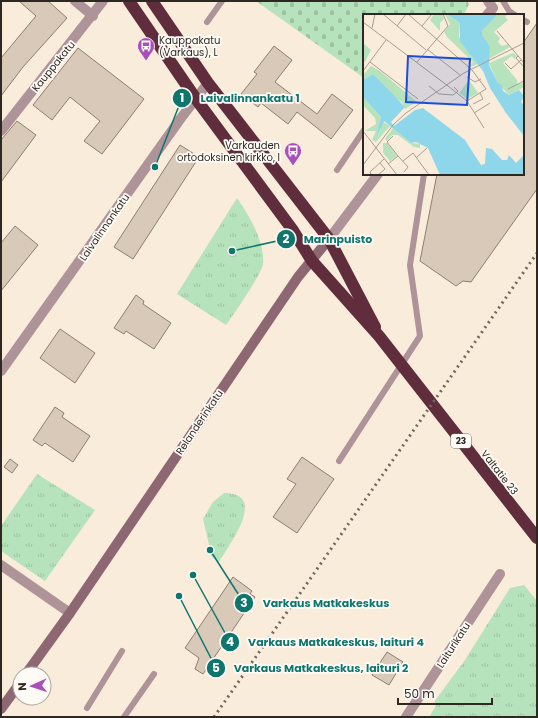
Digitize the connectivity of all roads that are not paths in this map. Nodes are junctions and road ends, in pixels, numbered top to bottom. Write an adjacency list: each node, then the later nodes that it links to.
1 (75, 1): 9 (street)
2 (104, 1): 9 (street, Kauppakatu)
3 (129, 1): 12 (highway, 23)
4 (152, 1): 11 (highway, 23)
5 (222, 1): 10 (lane)
6 (503, 1): 7 (lane); 8 (lane)
7 (490, 8)
8 (514, 14)
9 (93, 16): 13 (street, Kauppakatu)
10 (207, 22)
11 (208, 83): 12 (street, Laivalinnankatu); 18 (highway, 23)
12 (196, 99): 19 (highway, 23); 21 (street, Laivalinnankatu)
13 (1, 131)
14 (363, 131): 15 (lane)
15 (337, 170)
16 (377, 175): 18 (street, Relanderinkatu)
17 (424, 175): 22 (lane)
18 (329, 239): 19 (main road, Relanderinkatu); 20 (highway, Valtatie 23 / 23)
19 (312, 261): 20 (highway, Valtatie 23 / 23); 26 (main road, Relanderinkatu)
20 (382, 340): 23 (highway, Valtatie 23 / 23)
21 (1, 371)
22 (339, 461)
23 (537, 538)
24 (1, 565): 26 (street)
25 (500, 574): 34 (street, Laiturikatu)
26 (70, 613): 28 (main road, Relanderinkatu)
27 (122, 651): 31 (lane)
28 (32, 666)
29 (154, 674): 33 (lane)
30 (12, 694): 32 (main road)
31 (87, 708)
32 (1, 709)
33 (124, 717)
34 (406, 717)

